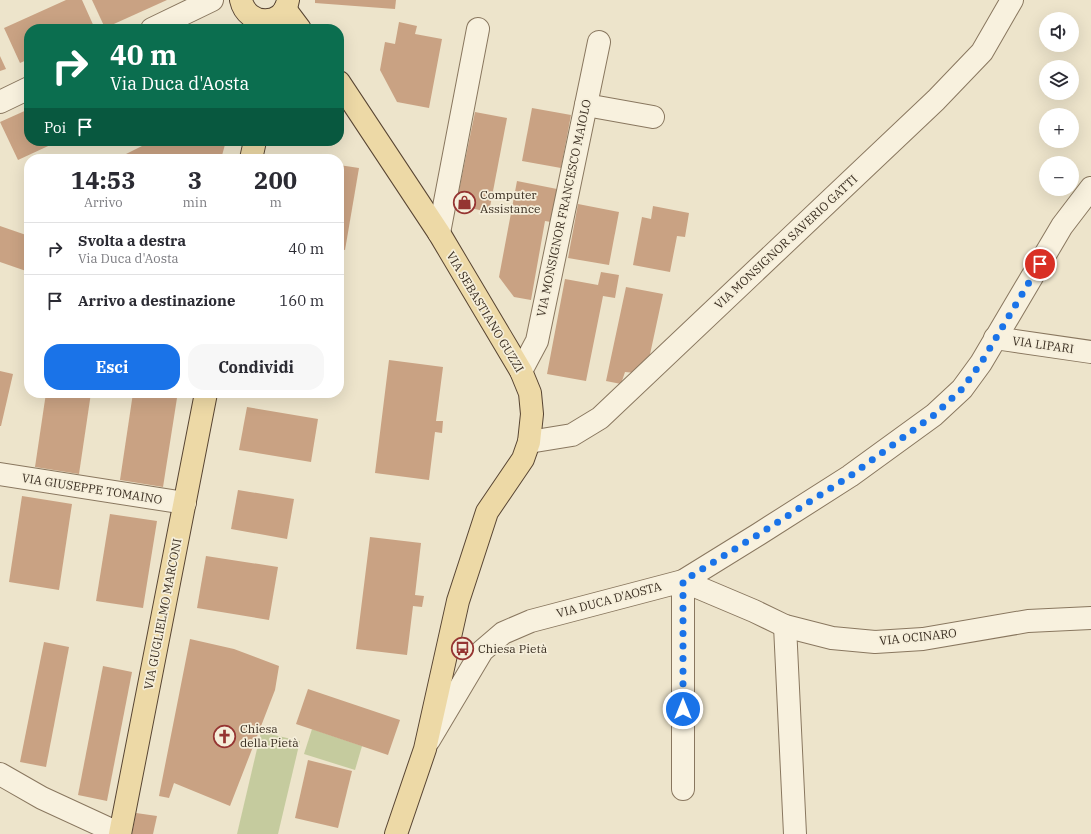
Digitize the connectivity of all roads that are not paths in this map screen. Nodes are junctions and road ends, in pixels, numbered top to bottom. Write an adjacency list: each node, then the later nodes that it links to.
1 (212, 0): 6 (street)
2 (220, 0): 4 (street)
3 (1012, 0): 21 (street, VIA MONSIGNOR SAVERIO GATTI)
4 (242, 3): 5 (main road)
5 (276, 18): 7 (main road)
6 (162, 24)
7 (289, 24)
8 (478, 29): 16 (street)
9 (599, 42): 13 (street, VIA MONSIGNOR FRANCESCO MAIOLO)
10 (24, 90): 12 (street)
11 (344, 90): 16 (main road, VIA SEBASTIANO GUZZI)
12 (0, 102)
13 (586, 105): 14 (street); 19 (street, VIA MONSIGNOR FRANCESCO MAIOLO)
14 (652, 117)
15 (1091, 188): 17 (street, VIA DUCA D'AOSTA)
16 (439, 233): 19 (main road, VIA SEBASTIANO GUZZI)
17 (996, 338): 18 (street, VIA LIPARI); 24 (street, VIA DUCA D'AOSTA)
18 (1091, 352)
19 (521, 371): 21 (main road, VIA SEBASTIANO GUZZI)
20 (205, 398): 23 (main road, VIA GUGLIELMO MARCONI)
21 (529, 442): 27 (main road, VIA SEBASTIANO GUZZI)
22 (0, 474): 23 (street, VIA GIUSEPPE TOMAINO)
23 (184, 503): 30 (main road, VIA GUGLIELMO MARCONI)
24 (683, 581): 26 (street, VIA OCINARO); 27 (street, VIA DUCA D'AOSTA); 29 (street)
25 (1091, 618): 26 (street, VIA OCINARO)
26 (785, 626): 32 (street)
27 (426, 744): 31 (main road, VIA DUCA D'AOSTA)
28 (0, 774): 30 (street)
29 (683, 789)
30 (120, 834)
31 (396, 834)
32 (795, 834)

